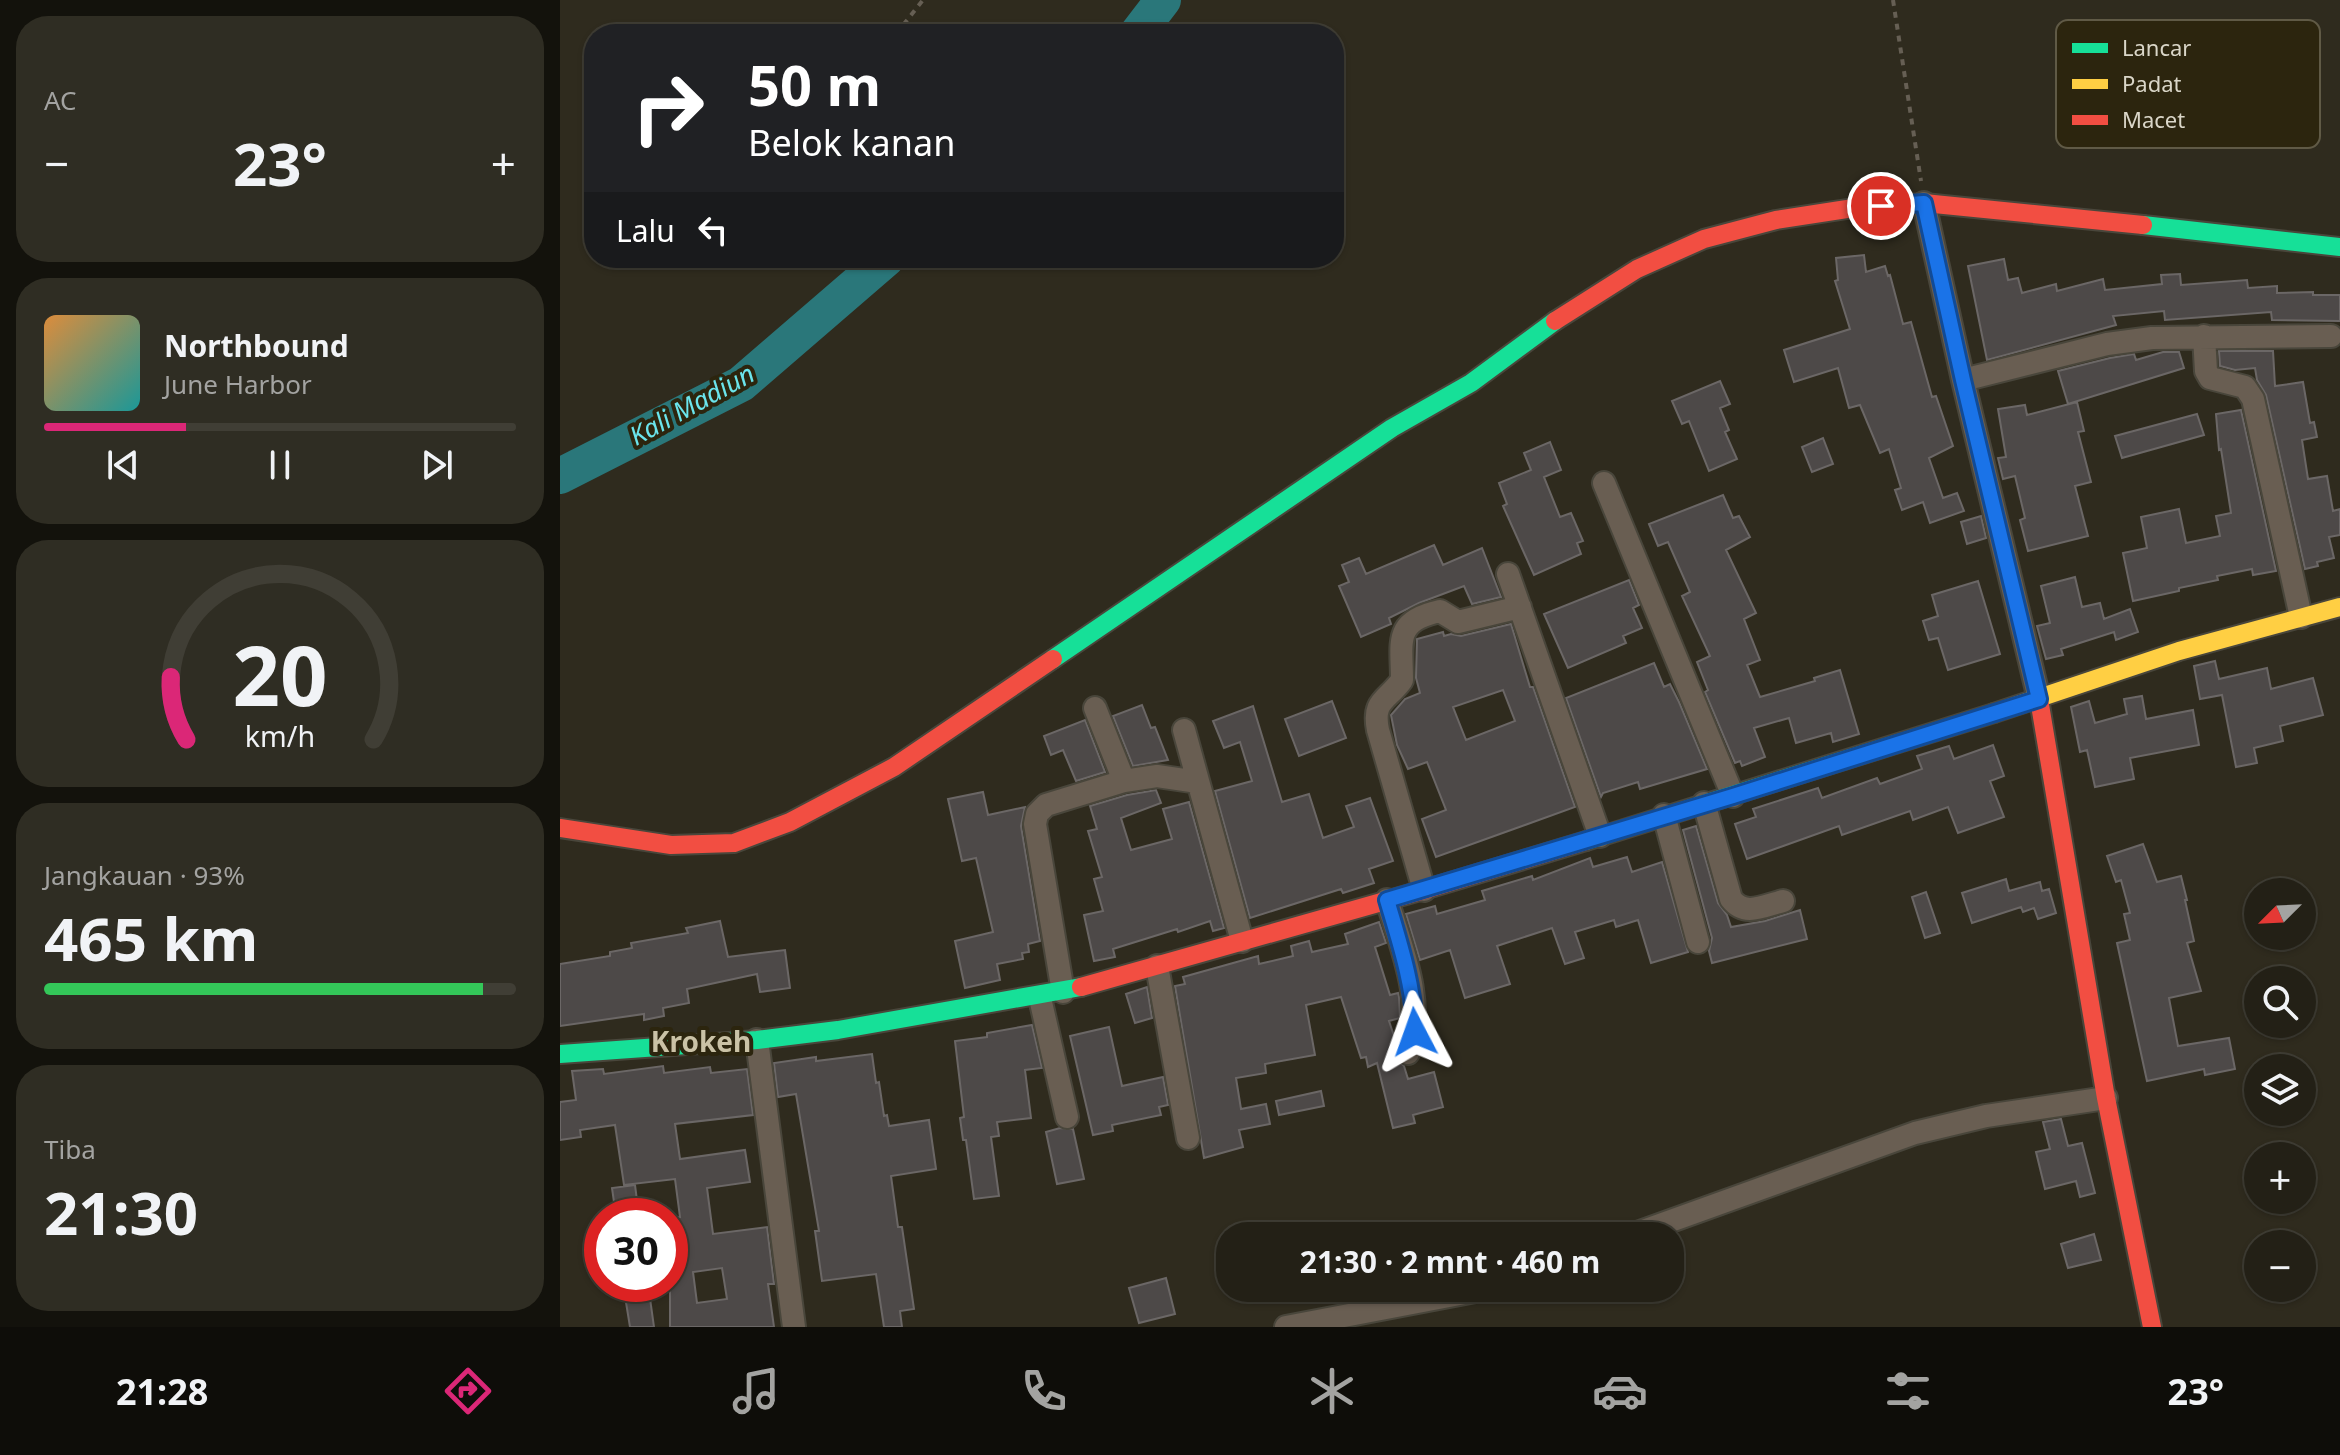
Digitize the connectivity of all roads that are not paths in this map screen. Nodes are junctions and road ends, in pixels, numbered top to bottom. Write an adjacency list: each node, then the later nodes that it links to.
1 (1924, 203): 2 (street); 5 (street); 19 (street)
2 (2340, 247)
3 (2204, 336): 4 (street); 5 (street); 10 (street)
4 (2331, 336)
5 (1963, 380): 11 (street)
6 (1604, 483): 16 (street)
7 (1508, 574): 8 (street)
8 (1520, 607): 20 (street); 21 (street)
9 (2340, 607): 10 (street)
10 (2301, 617): 11 (street)
11 (2039, 699): 16 (street); 32 (street)
12 (1095, 708): 14 (street)
13 (1184, 730): 15 (street)
14 (1124, 781): 15 (street); 27 (street)
15 (1198, 782): 24 (street)
16 (1733, 796): 17 (street)
17 (1704, 803): 18 (street); 23 (street)
18 (1664, 815): 20 (street); 25 (street)
19 (560, 828)
20 (1600, 836): 21 (street)
21 (1424, 890): 22 (street)
22 (1387, 900): 24 (street); 30 (street)
23 (1783, 901)
24 (1242, 941): 26 (street)
25 (1698, 942)
26 (1157, 966): 27 (street); 34 (street)
27 (1063, 992): 28 (street)
28 (1040, 998): 29 (street); 33 (street)
29 (757, 1040): 31 (street); 37 (street)
30 (1408, 1053)
31 (560, 1054)
32 (2106, 1098): 35 (street); 39 (street)
33 (1067, 1117)
34 (1188, 1138)
35 (1668, 1222)
36 (1417, 1302): 38 (street)
37 (794, 1327)
38 (1286, 1327)
39 (2152, 1327)

